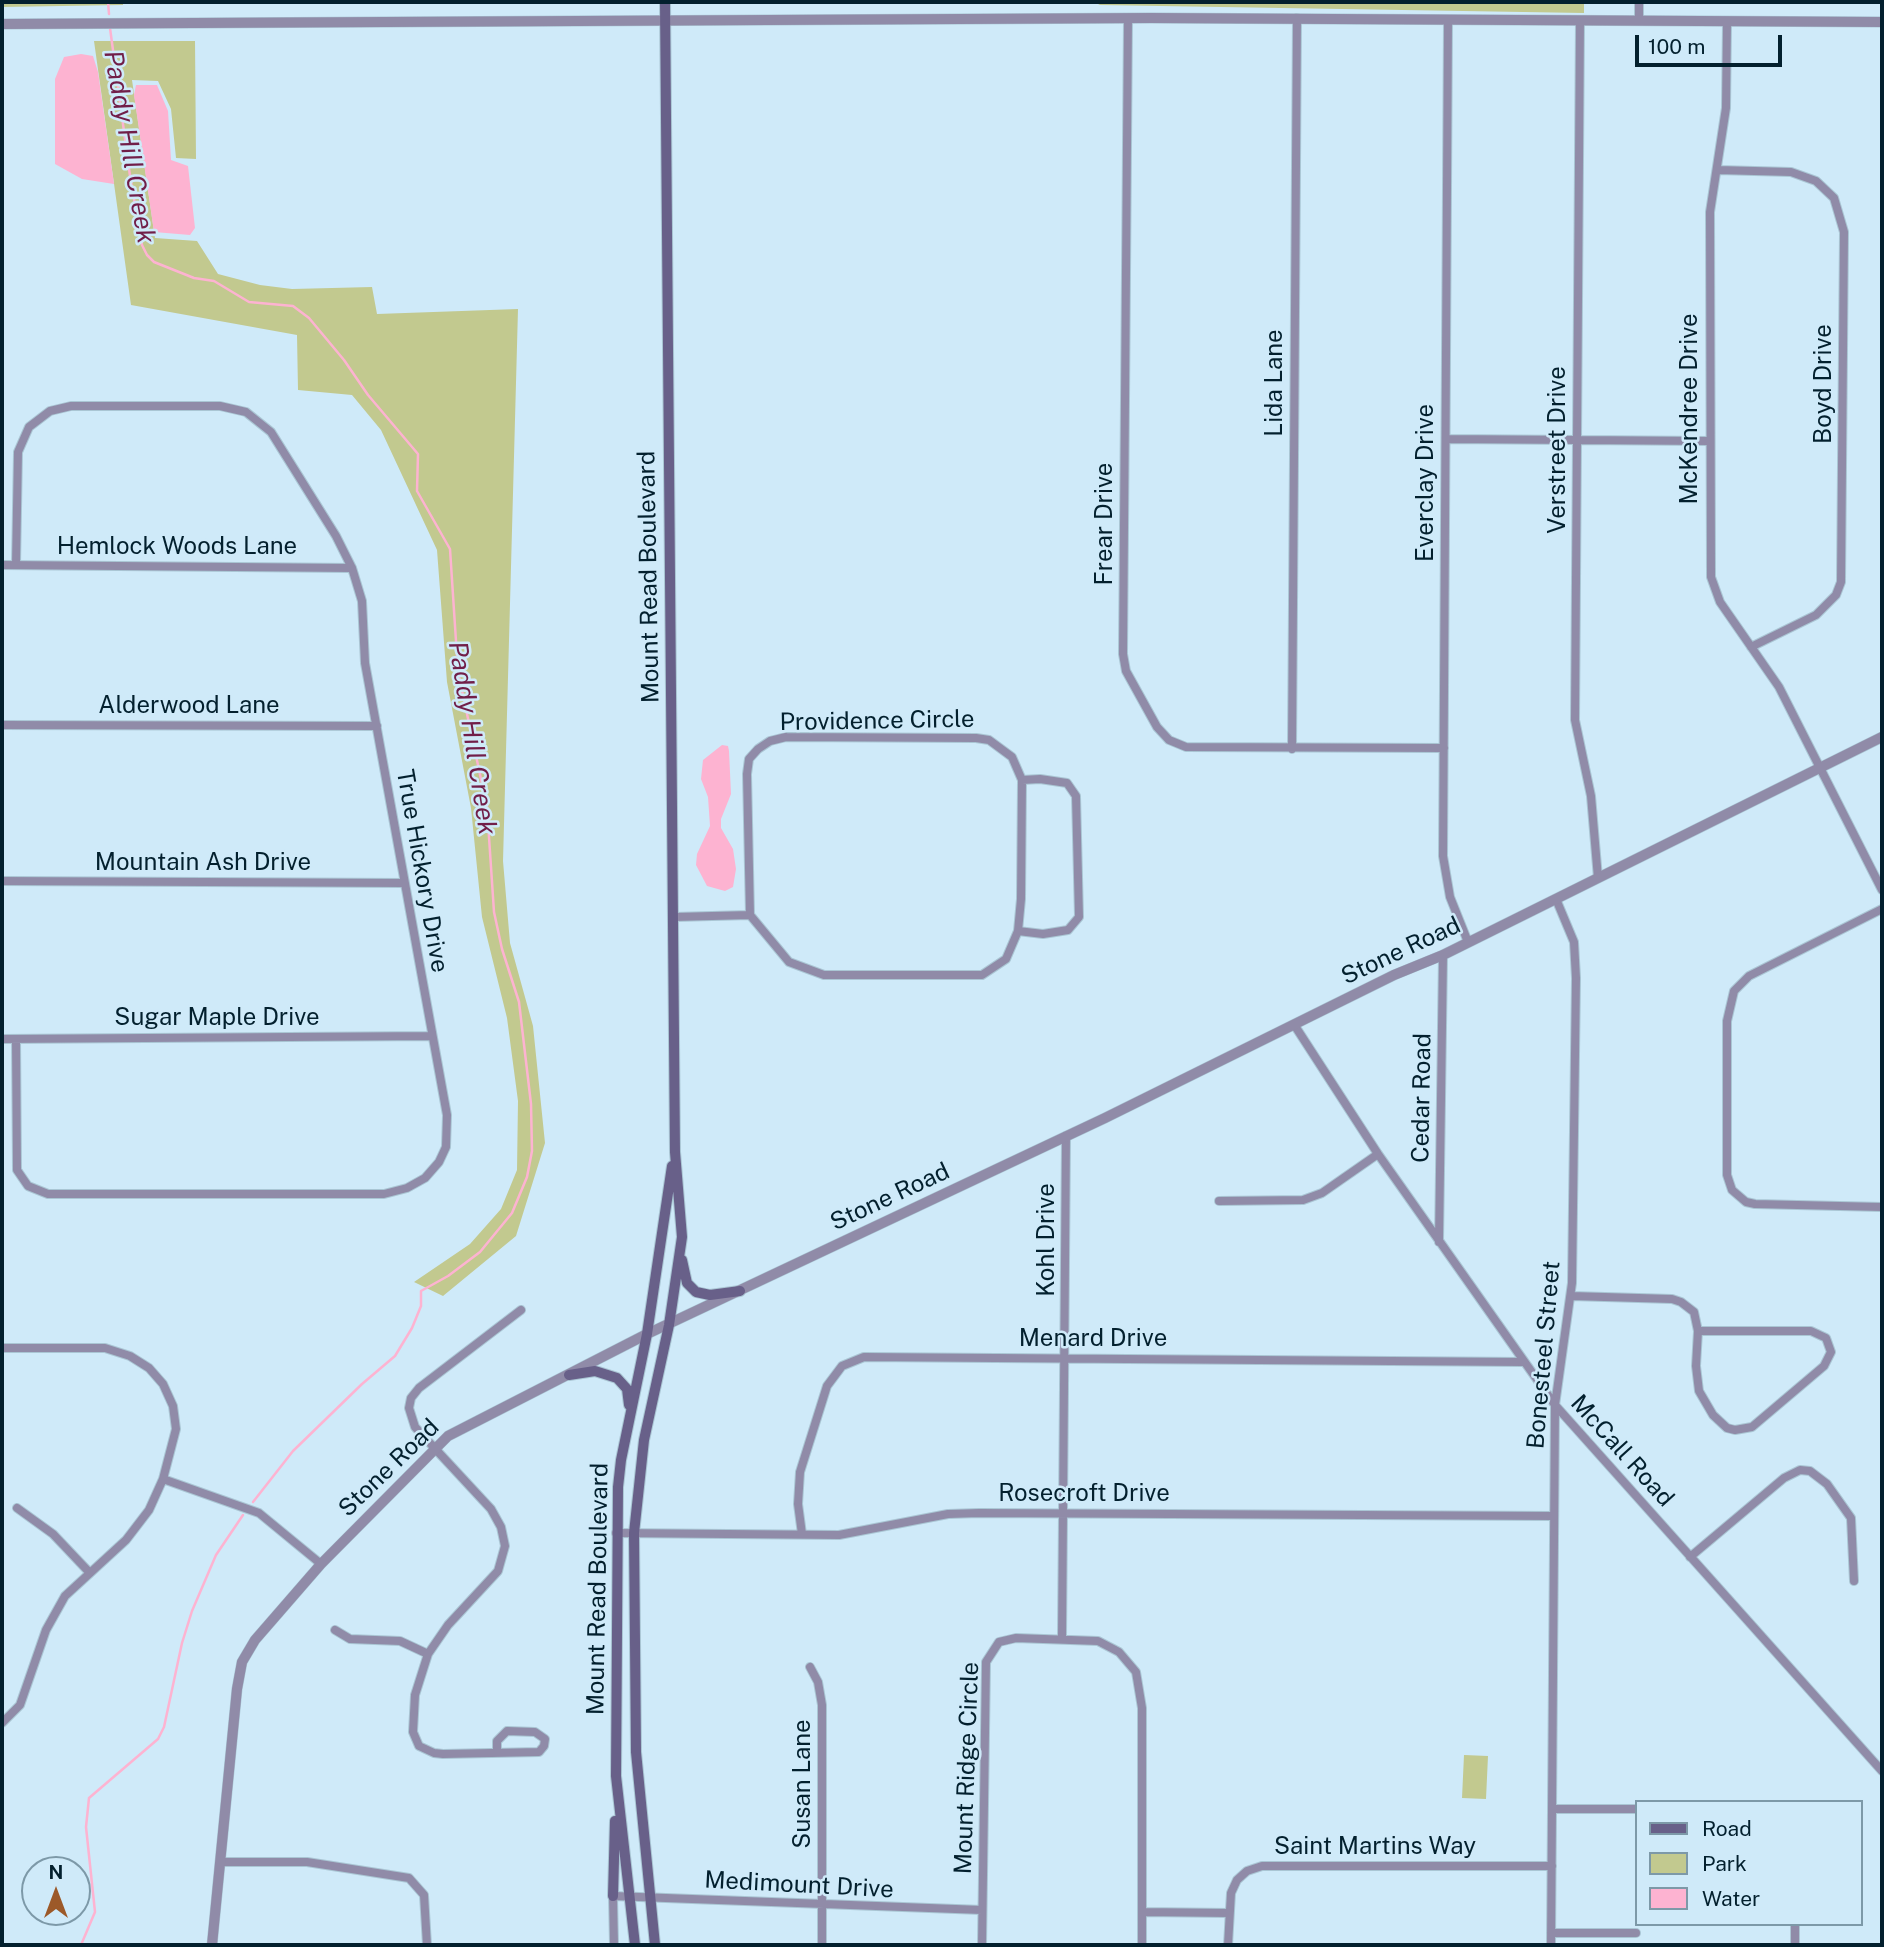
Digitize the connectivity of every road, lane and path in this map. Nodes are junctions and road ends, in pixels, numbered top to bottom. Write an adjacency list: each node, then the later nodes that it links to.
1 (665, 2): 7 (main road, Mount Read Boulevard)
2 (1639, 2): 8 (street)
3 (1128, 18): 4 (street); 7 (street); 24 (street, Frear Drive)
4 (1297, 18): 5 (street); 24 (street, Lida Lane)
5 (1448, 20): 6 (street); 13 (street, Everclay Drive)
6 (1580, 20): 8 (street); 14 (street, Verstreet Drive)
7 (665, 21): 11 (street); 34 (main road, Mount Read Boulevard)
8 (1639, 21): 9 (street)
9 (1727, 22): 10 (street); 12 (street, McKendree Drive)
10 (1882, 22)
11 (2, 24)
12 (1718, 170): 15 (street, McKendree Drive); 19 (street, Boyd Drive)
13 (1446, 439): 14 (street); 23 (street, Everclay Drive)
14 (1577, 440): 15 (street); 27 (street, Verstreet Drive)
15 (1709, 441): 19 (street, McKendree Drive)
16 (2, 565): 17 (street, Hemlock Woods Lane)
17 (16, 565): 18 (street, Hemlock Woods Lane); 18 (street, True Hickory Drive)
18 (352, 568): 21 (street, True Hickory Drive)
19 (1751, 647): 25 (street, McKendree Drive)
20 (2, 725): 21 (street, Alderwood Lane)
21 (377, 726): 29 (street, True Hickory Drive)
22 (1882, 737): 25 (street, Stone Road)
23 (1444, 748): 24 (street, Frear Drive); 36 (street, Everclay Drive)
24 (1292, 749)
25 (1820, 768): 27 (street, Stone Road); 30 (street, McKendree Drive)
26 (1021, 780): 33 (street, Providence Circle); 35 (street); 35 (street)
27 (1598, 877): 31 (street, Stone Road)
28 (2, 881): 29 (street, Mountain Ash Drive)
29 (404, 883): 39 (street, True Hickory Drive)
30 (1882, 890)
31 (1556, 899): 36 (street, Stone Road); 50 (street, Bonesteel Street)
32 (1882, 909): 46 (street)
33 (750, 915): 34 (street); 35 (street)
34 (674, 917): 43 (main road, Mount Read Boulevard)
35 (1018, 931)
36 (1468, 942): 37 (street, Stone Road)
37 (1443, 955): 38 (street, Stone Road); 47 (street, Cedar Road)
38 (1295, 1026): 42 (street, Stone Road); 44 (street, McCall Road)
39 (432, 1036): 41 (street, Sugar Maple Drive); 41 (street, True Hickory Drive)
40 (2, 1039): 41 (street, Sugar Maple Drive)
41 (16, 1039)
42 (1066, 1136): 49 (street, Stone Road); 56 (street, Kohl Drive)
43 (674, 1152): 48 (main road, Mount Read Boulevard); 54 (main road, Mount Read Boulevard)
44 (1378, 1154): 45 (street); 47 (street, McCall Road)
45 (1219, 1201)
46 (1882, 1207)
47 (1439, 1242): 57 (street, McCall Road)
48 (680, 1249): 49 (main road); 52 (main road, Mount Read Boulevard)
49 (740, 1291): 52 (street, Stone Road)
50 (1571, 1296): 53 (street); 59 (street, Bonesteel Street)
51 (521, 1310): 61 (street)
52 (669, 1325): 54 (street, Stone Road); 67 (main road, Mount Read Boulevard)
53 (1698, 1331): 53 (street)
54 (647, 1334): 58 (street, Stone Road); 60 (main road, Mount Read Boulevard)
55 (2, 1348): 62 (street)
56 (1066, 1358): 57 (street, Menard Drive); 64 (street, Kohl Drive); 68 (street, Menard Drive)
57 (1523, 1362): 59 (street, McCall Road)
58 (569, 1375): 60 (main road); 61 (street, Stone Road)
59 (1555, 1405): 65 (street, Bonesteel Street); 69 (street, McCall Road)
60 (630, 1415): 66 (main road, Mount Read Boulevard)
61 (433, 1449): 70 (street, Stone Road); 75 (street)
62 (163, 1479): 70 (street); 71 (street)
63 (17, 1507): 71 (street)
64 (1064, 1513): 65 (street, Rosecroft Drive); 68 (street, Rosecroft Drive); 74 (street, Kohl Drive)
65 (1554, 1516): 81 (street, Bonesteel Street)
66 (616, 1533): 67 (street, Rosecroft Drive); 80 (main road, Mount Read Boulevard)
67 (634, 1534): 68 (street, Rosecroft Drive); 87 (main road, Mount Read Boulevard)
68 (802, 1534)
69 (1690, 1557): 72 (street); 79 (street, McCall Road)
70 (321, 1564): 83 (street, Stone Road)
71 (89, 1572): 77 (street)
72 (1854, 1581)
73 (335, 1630): 75 (street)
74 (1062, 1638): 89 (street, Mount Ridge Circle); 90 (street, Mount Ridge Circle)
75 (428, 1654): 78 (street)
76 (810, 1667): 88 (street, Susan Lane)
77 (2, 1723)
78 (498, 1753): 78 (street)
79 (1882, 1771)
80 (616, 1776): 85 (main road); 86 (main road, Mount Read Boulevard)
81 (1552, 1808): 82 (street); 84 (street, Bonesteel Street)
82 (1636, 1810)
83 (221, 1862): 95 (street, Stone Road); 96 (street)
84 (1552, 1866): 91 (street, Saint Martins Way); 93 (street, Bonesteel Street)
85 (614, 1896): 86 (street, Medimount Drive); 97 (street)
86 (629, 1896): 87 (street, Medimount Drive); 98 (main road, Mount Read Boulevard)
87 (650, 1897): 88 (street, Medimount Drive); 99 (main road, Mount Read Boulevard)
88 (822, 1905): 89 (street, Medimount Drive); 100 (street, Susan Lane)
89 (982, 1910): 101 (street, Mount Ridge Circle)
90 (1142, 1912): 91 (street); 102 (street, Mount Ridge Circle)
91 (1229, 1913): 103 (street, Saint Martins Way)
92 (1795, 1926): 105 (street)
93 (1551, 1933): 94 (street); 104 (street, Bonesteel Street)
94 (1636, 1933)
95 (212, 1945)
96 (427, 1945)
97 (614, 1945)
98 (635, 1945)
99 (655, 1945)
100 (822, 1945)
101 (982, 1945)
102 (1142, 1945)
103 (1228, 1945)
104 (1551, 1945)
105 (1795, 1945)

